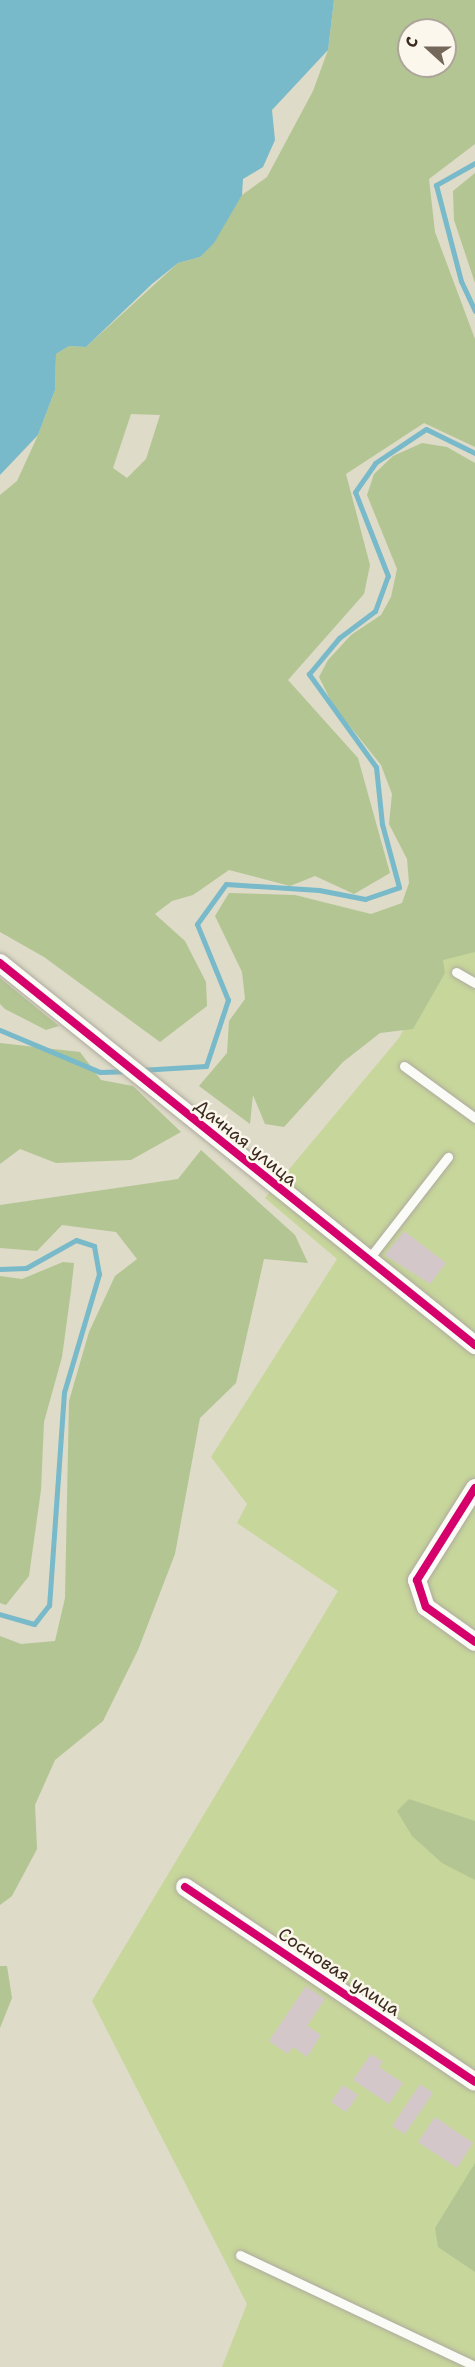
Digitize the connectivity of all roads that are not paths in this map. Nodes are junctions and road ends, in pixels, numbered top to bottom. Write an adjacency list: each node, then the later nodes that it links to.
1 (0, 963): 7 (street, Дачная улица)
2 (456, 972): 3 (lane)
3 (475, 983)
4 (404, 1066): 5 (lane)
5 (475, 1118)
6 (448, 1157): 7 (lane)
7 (367, 1261): 8 (street, Дачная улица)
8 (475, 1345)
9 (475, 1488): 10 (street)
10 (475, 1642)
11 (185, 1887): 12 (street, Сосновая улица)
12 (475, 2082)
13 (240, 2255): 14 (lane)
14 (475, 2366)

